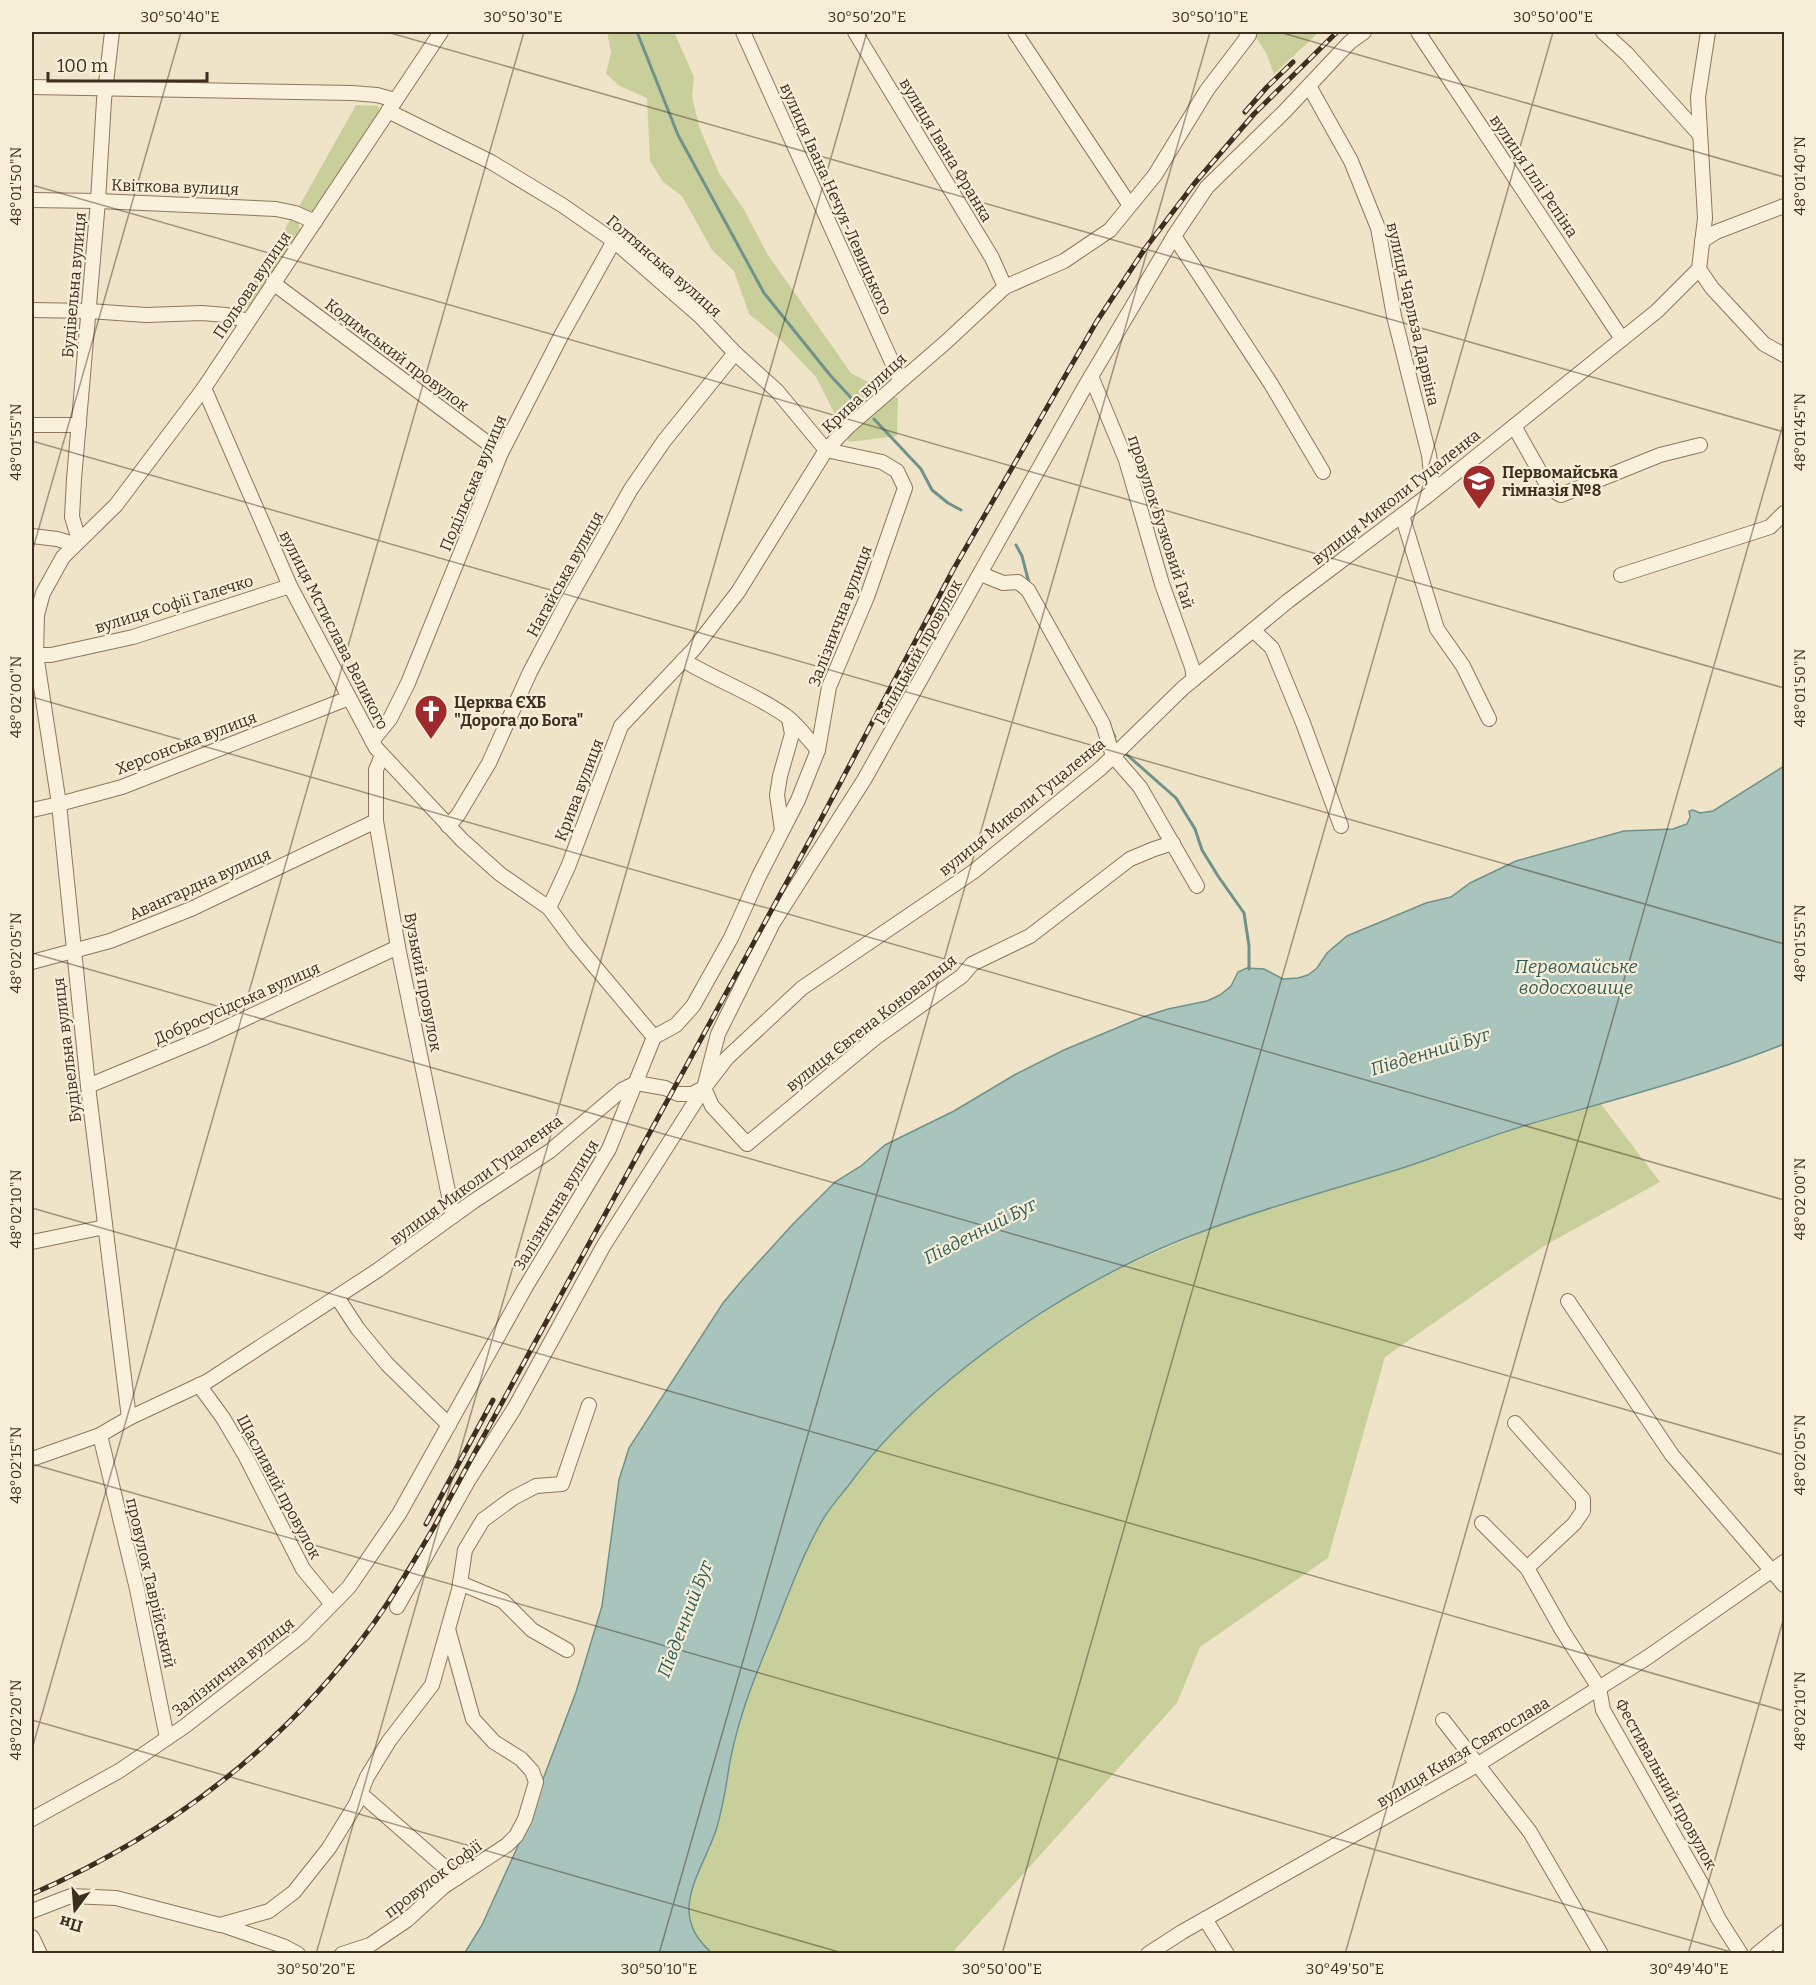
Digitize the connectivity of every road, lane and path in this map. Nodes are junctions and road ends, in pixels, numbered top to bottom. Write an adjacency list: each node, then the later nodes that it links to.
1 (112, 32): 13 (street, Будівельна вулиця)
2 (441, 32): 14 (street, Польова вулиця)
3 (743, 32): 34 (street, вулиця Івана Нечуя-Левицького)
4 (855, 32): 26 (street, вулиця Івана Франка)
5 (1015, 32): 18 (street)
6 (1364, 32): 11 (street, Галицький провулок)
7 (1418, 32): 30 (street, вулиця Іллі Рєпіна)
8 (1603, 32): 15 (street)
9 (1708, 32): 15 (street)
10 (1248, 33): 18 (street, Крива вулиця)
11 (1309, 86): 21 (street, Галицький провулок); 43 (street, вулиця Чарльза Дарвіна)
12 (32, 87): 13 (street, Голтянська вулиця)
13 (105, 87): 14 (street, Голтянська вулиця); 17 (street, Будівельна вулиця)
14 (392, 105): 20 (street, Польова вулиця); 22 (street, Голтянська вулиця)
15 (1700, 135): 23 (street)
16 (32, 200): 17 (street, Квіткова вулиця)
17 (98, 201): 20 (street, Квіткова вулиця); 28 (street, Будівельна вулиця)
18 (1130, 204): 26 (street, Крива вулиця)
19 (1785, 206): 23 (street)
20 (315, 222): 25 (street, Польова вулиця)
21 (1174, 236): 33 (street, Галицький провулок); 42 (street)
22 (614, 241): 31 (street, Голтянська вулиця); 41 (street, Подільська вулиця)
23 (1702, 241): 24 (street)
24 (1699, 269): 30 (street, вулиця Миколи Гуцаленка); 32 (street)
25 (273, 284): 29 (street, Польова вулиця); 41 (street, Кодимський провулок)
26 (1005, 287): 34 (street, Крива вулиця)
27 (32, 310): 28 (street)
28 (89, 311): 29 (street); 37 (street, Будівельна вулиця)
29 (248, 321): 35 (street, Польова вулиця)
30 (1622, 339): 38 (street, вулиця Миколи Гуцаленка)
31 (735, 353): 40 (street, Голтянська вулиця); 65 (street, Нагайська вулиця)
32 (1785, 354)
33 (1091, 376): 48 (street, Галицький провулок); 54 (street, провулок Бузковий Гай)
34 (900, 380): 40 (street, Крива вулиця)
35 (204, 388): 47 (street, Польова вулиця); 50 (street, вулиця Мстислава Великого)
36 (32, 425): 37 (street)
37 (79, 425): 47 (street, Будівельна вулиця)
38 (1515, 426): 39 (street); 43 (street, вулиця Миколи Гуцаленка)
39 (1700, 445)
40 (826, 450): 53 (street, Крива вулиця); 59 (street, Залізнична вулиця)
41 (501, 453): 58 (street, Подільська вулиця)
42 (1323, 472)
43 (1434, 491): 45 (street, вулиця Миколи Гуцаленка)
44 (1785, 513): 49 (street)
45 (1402, 515): 51 (street, вулиця Миколи Гуцаленка); 57 (street)
46 (32, 537): 47 (street)
47 (76, 542): 52 (street, Будівельна вулиця)
48 (981, 574): 61 (street); 77 (street, Галицький провулок)
49 (1621, 575)
50 (290, 586): 52 (street, вулиця Софії Галечко); 55 (street, вулиця Мстислава Великого)
51 (1253, 630): 54 (street, вулиця Миколи Гуцаленка); 66 (street)
52 (34, 654): 62 (street, Будівельна вулиця)
53 (683, 660): 56 (street); 70 (street, Крива вулиця)
54 (1194, 679): 61 (street, вулиця Миколи Гуцаленка)
55 (349, 698): 58 (street, вулиця Мстислава Великого); 62 (street, Херсонська вулиця)
56 (789, 719): 59 (street); 67 (street)
57 (1488, 719)
58 (372, 741): 60 (street, вулиця Мстислава Великого)
59 (818, 750): 67 (street, Залізнична вулиця)
60 (382, 755): 64 (street, Вузький провулок); 65 (street, вулиця Мстислава Великого)
61 (1113, 756): 68 (street); 77 (street, вулиця Миколи Гуцаленка)
62 (59, 804): 63 (street, Херсонська вулиця); 72 (street, Будівельна вулиця)
63 (32, 810)
64 (376, 821): 71 (street, Вузький провулок); 72 (street, Авангардна вулиця)
65 (448, 826): 70 (street, вулиця Мстислава Великого)
66 (1341, 826)
67 (782, 830): 74 (street, Залізнична вулиця)
68 (1173, 843): 69 (street); 77 (street, вулиця Євгена Коновальця)
69 (1197, 886)
70 (549, 908): 74 (street, вулиця Мстислава Великого)
71 (399, 947): 76 (street, Добросусідська вулиця); 78 (street, Вузький провулок)
72 (73, 952): 73 (street, Авангардна вулиця); 76 (street, Будівельна вулиця)
73 (32, 962)
74 (654, 1037): 75 (street, Залізнична вулиця)
75 (636, 1083): 77 (street); 78 (street, вулиця Миколи Гуцаленка); 87 (street, Залізнична вулиця)
76 (88, 1086): 79 (street, Будівельна вулиця)
77 (704, 1088): 97 (street)
78 (453, 1216): 81 (street, вулиця Миколи Гуцаленка)
79 (105, 1227): 80 (street); 85 (street, Будівельна вулиця)
80 (32, 1242)
81 (337, 1297): 83 (street, вулиця Миколи Гуцаленка); 87 (street)
82 (1568, 1301): 93 (street)
83 (199, 1385): 85 (street, вулиця Миколи Гуцаленка); 96 (street, Щасливий провулок)
84 (589, 1406): 94 (street)
85 (129, 1418): 88 (street, вулиця Миколи Гуцаленка)
86 (1515, 1423): 92 (street)
87 (449, 1425): 96 (street, Залізнична вулиця)
88 (100, 1435): 89 (street, вулиця Миколи Гуцаленка); 102 (street, провулок Таврійський)
89 (32, 1460)
90 (1482, 1523): 92 (street, Фестивальний провулок)
91 (1785, 1562): 93 (street, вулиця Князя Святослава)
92 (1527, 1568): 100 (street, Фестивальний провулок)
93 (1772, 1570): 95 (street); 100 (street, вулиця Князя Святослава)
94 (460, 1583): 98 (street); 99 (street)
95 (1785, 1585)
96 (331, 1603): 102 (street, Залізнична вулиця)
97 (397, 1607)
98 (448, 1629): 104 (street); 106 (street, провулок Софії)
99 (567, 1650)
100 (1599, 1688): 103 (street, вулиця Князя Святослава); 118 (street, Фестивальний провулок)
101 (1443, 1720): 103 (street)
102 (167, 1738): 105 (street, Залізнична вулиця)
103 (1477, 1765): 108 (street, вулиця Князя Святослава); 117 (street)
104 (360, 1793): 106 (street); 109 (street)
105 (32, 1819)
106 (457, 1878): 114 (street, провулок Софії)
107 (32, 1911): 109 (street)
108 (1204, 1919): 115 (street, вулиця Князя Святослава); 116 (street)
109 (220, 1925): 113 (street)
110 (1780, 1936): 119 (street); 120 (street)
111 (32, 1937): 112 (street)
112 (40, 1953)
113 (298, 1953)
114 (342, 1953)
115 (1148, 1953)
116 (1227, 1953)
117 (1601, 1953)
118 (1741, 1953)
119 (1757, 1953)
120 (1784, 1953)

